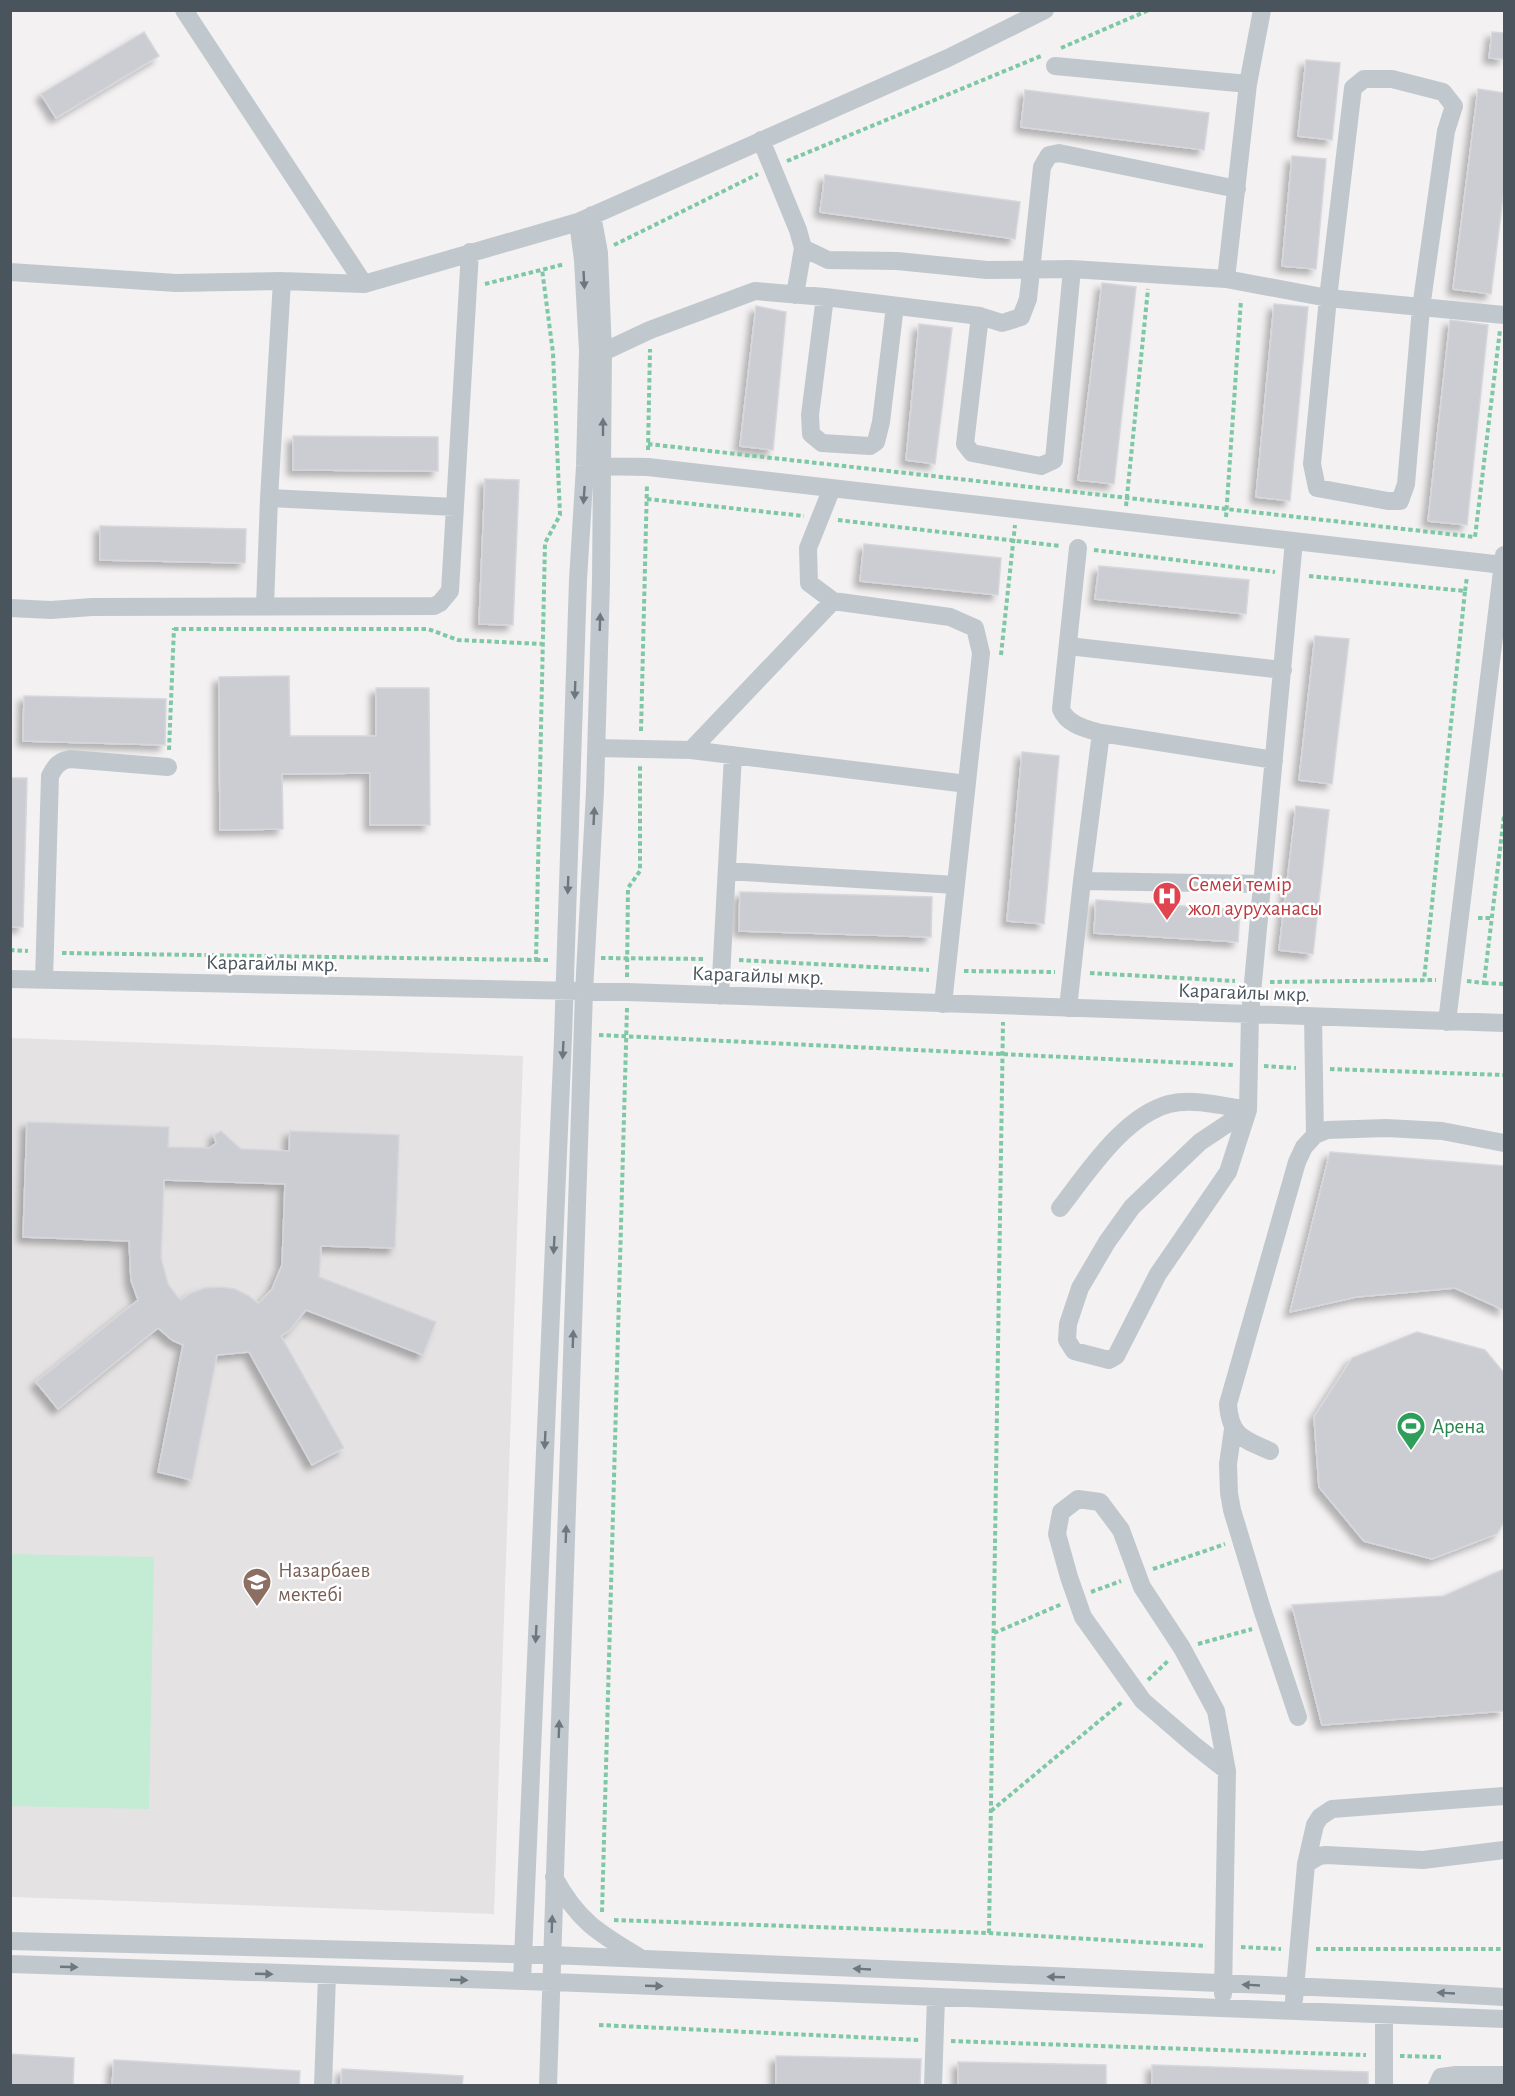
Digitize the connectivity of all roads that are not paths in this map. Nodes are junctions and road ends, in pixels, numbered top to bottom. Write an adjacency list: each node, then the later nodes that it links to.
1 (184, 10): 17 (street)
2 (1045, 10): 6 (street)
3 (1262, 10): 5 (street)
4 (1052, 57): 5 (street)
5 (1248, 84): 7 (street)
6 (761, 140): 8 (street); 9 (street)
7 (1237, 189): 12 (street); 15 (street)
8 (585, 218): 10 (street); 11 (street)
9 (803, 248): 12 (street); 18 (street)
10 (470, 252): 17 (street); 29 (street)
11 (591, 256): 25 (street); 26 (street, one-way to 26)
12 (1032, 269): 13 (street); 24 (street)
13 (1072, 269): 15 (street); 24 (street)
14 (10, 272): 16 (street)
15 (1234, 280): 20 (street)
16 (282, 281): 17 (street); 28 (street)
17 (364, 284)
18 (795, 295): 19 (street); 25 (street)
19 (825, 297): 21 (street); 21 (street)
20 (1328, 297): 22 (street); 22 (street); 22 (street)
21 (895, 306): 24 (street)
22 (1421, 308): 23 (street)
23 (1503, 315)
24 (980, 316)
25 (603, 352): 26 (street, one-way to 25)
26 (594, 466): 27 (street); 39 (street, one-way to 26); 51 (street, one-way to 51)
27 (832, 488): 30 (street); 33 (street)
28 (269, 498): 29 (street); 34 (street)
29 (455, 507): 34 (street)
30 (1294, 541): 32 (street); 37 (street)
31 (1078, 548): 36 (street)
32 (1504, 559): 58 (street)
33 (833, 601): 40 (street); 44 (street)
34 (265, 606): 35 (street)
35 (10, 608)
36 (1068, 645): 37 (street); 38 (street)
37 (1283, 670): 42 (street)
38 (1101, 733): 42 (street); 46 (street)
39 (596, 748): 40 (street); 52 (street, one-way to 39)
40 (691, 750): 41 (street)
41 (733, 755): 44 (street); 45 (street)
42 (1274, 760): 47 (street)
43 (168, 767): 50 (street)
44 (967, 784): 48 (street)
45 (727, 871): 48 (street); 53 (street)
46 (1082, 881): 47 (street); 55 (street)
47 (1263, 884): 56 (street)
48 (955, 885): 54 (street)
49 (10, 979): 50 (street, Карагайлы мкр.)
50 (44, 981): 51 (street, Карагайлы мкр.)
51 (564, 992): 52 (street, Карагайлы мкр.); 73 (street, one-way to 73)
52 (584, 992): 53 (street, Карагайлы мкр.); 71 (street, one-way to 52)
53 (720, 996): 54 (street, Карагайлы мкр.)
54 (943, 1004): 55 (street, Карагайлы мкр.)
55 (1068, 1008): 56 (street, Карагайлы мкр.)
56 (1250, 1015): 57 (street, Карагайлы мкр.); 60 (street)
57 (1313, 1017): 58 (street, Карагайлы мкр.); 61 (street)
58 (1447, 1022): 59 (street, Карагайлы мкр.)
59 (1504, 1023)
60 (1248, 1110): 60 (street); 63 (street)
61 (1315, 1135): 62 (street); 64 (street)
62 (1504, 1143)
63 (1060, 1208)
64 (1233, 1429): 65 (street); 66 (street)
65 (1270, 1450)
66 (1298, 1717)
67 (1227, 1771): 67 (street); 80 (street)
68 (1504, 1796): 70 (street)
69 (1504, 1850): 70 (street)
70 (1306, 1864): 81 (street)
71 (554, 1877): 74 (street, one-way to 71); 75 (street)
72 (10, 1941): 73 (street)
73 (522, 1954): 74 (street); 78 (street)
74 (551, 1955): 75 (street); 79 (street)
75 (643, 1959): 80 (street, one-way to 75)
76 (10, 1964): 77 (street, one-way to 77)
77 (327, 1976): 78 (street, one-way to 78); 89 (street)
78 (522, 1981): 79 (street)
79 (552, 1982): 83 (street, one-way to 83); 90 (street)
80 (1223, 1983): 81 (street, one-way to 80); 84 (street)
81 (1295, 1987): 82 (street, one-way to 81); 85 (street)
82 (1504, 1997)
83 (936, 1998): 84 (street); 91 (street)
84 (1222, 2008): 85 (street)
85 (1294, 2010): 86 (street)
86 (1384, 2015): 87 (street); 92 (street)
87 (1504, 2019)
88 (1504, 2075): 93 (street)
89 (323, 2085)
90 (548, 2085)
91 (933, 2085)
92 (1384, 2085)
93 (1437, 2085)

